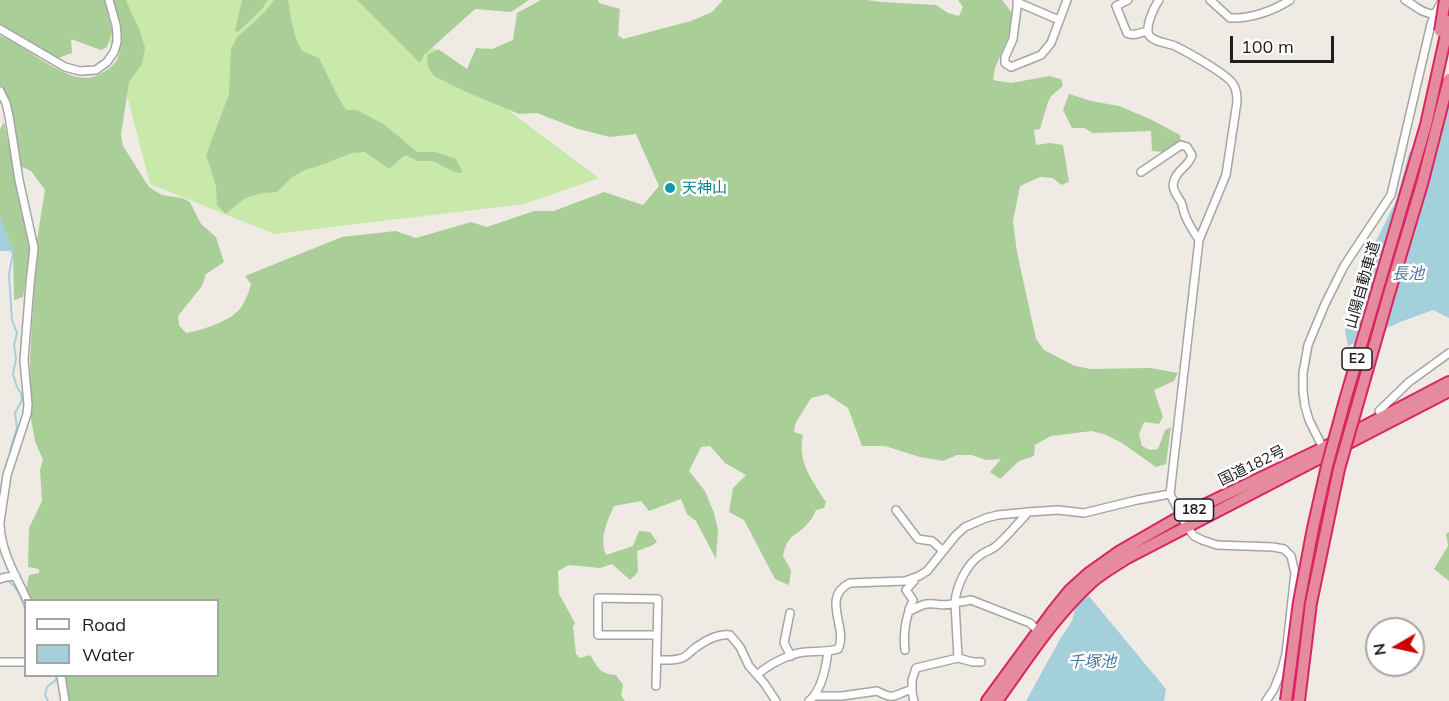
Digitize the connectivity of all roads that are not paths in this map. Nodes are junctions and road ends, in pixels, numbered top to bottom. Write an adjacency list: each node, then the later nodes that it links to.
1 (109, 0): 13 (street)
2 (1067, 0): 11 (street)
3 (1128, 0): 14 (street)
4 (1159, 0): 14 (street)
5 (1290, 0): 8 (street)
6 (1405, 0): 10 (street)
7 (1018, 1): 11 (street); 11 (street)
8 (1214, 1)
9 (1444, 1): 10 (street); 17 (highway, bridge)
10 (1435, 14): 24 (street)
11 (1059, 20)
12 (1449, 21): 17 (highway, 山陽自動車道 / E2, bridge)
13 (0, 29)
14 (1148, 31): 19 (street)
15 (1449, 79): 61 (highway, 山陽自動車道 / E2, bridge)
16 (0, 91): 29 (street)
17 (1416, 158): 60 (highway, 山陽自動車道 / E2, bridge)
18 (1141, 172): 19 (street)
19 (1199, 240): 25 (street)
20 (1449, 353): 23 (street)
21 (1449, 382): 23 (highway, 国道182号 / 182)
22 (1449, 391): 23 (highway, 国道182号 / 182)
23 (1384, 420): 24 (highway, 国道182号 / 182)
24 (1325, 452): 28 (highway, 国道182号 / 182); 30 (highway, 国道182号 / 182)
25 (1170, 494): 27 (street); 28 (street)
26 (896, 510): 31 (street)
27 (1028, 512): 31 (street); 36 (street)
28 (1181, 516): 30 (street); 39 (highway, 国道182号 / 182)
29 (0, 523): 32 (street)
30 (1187, 527): 58 (highway, 国道182号 / 182); 59 (street)
31 (943, 551): 33 (street)
32 (16, 576): 34 (street); 35 (street)
33 (914, 578): 37 (street); 42 (street)
34 (0, 579)
35 (27, 599)
36 (955, 603): 37 (street); 39 (street); 44 (street)
37 (909, 609): 41 (street)
38 (790, 613): 43 (street)
39 (1038, 631): 57 (highway, 国道182号 / 182)
40 (657, 635): 40 (street); 45 (street)
41 (905, 650)
42 (828, 651): 43 (street); 53 (street)
43 (791, 656): 49 (street)
44 (958, 658): 48 (street); 52 (street)
45 (657, 660): 49 (street); 51 (street)
46 (0, 662): 47 (street)
47 (24, 662)
48 (981, 662)
49 (757, 675): 55 (street)
50 (61, 677): 54 (street)
51 (657, 686)
52 (912, 692): 53 (street); 56 (street)
53 (812, 699)
54 (65, 701)
55 (776, 701)
56 (914, 701)
57 (987, 701)
58 (997, 701)
59 (1266, 701)
60 (1286, 701)
61 (1299, 701)

